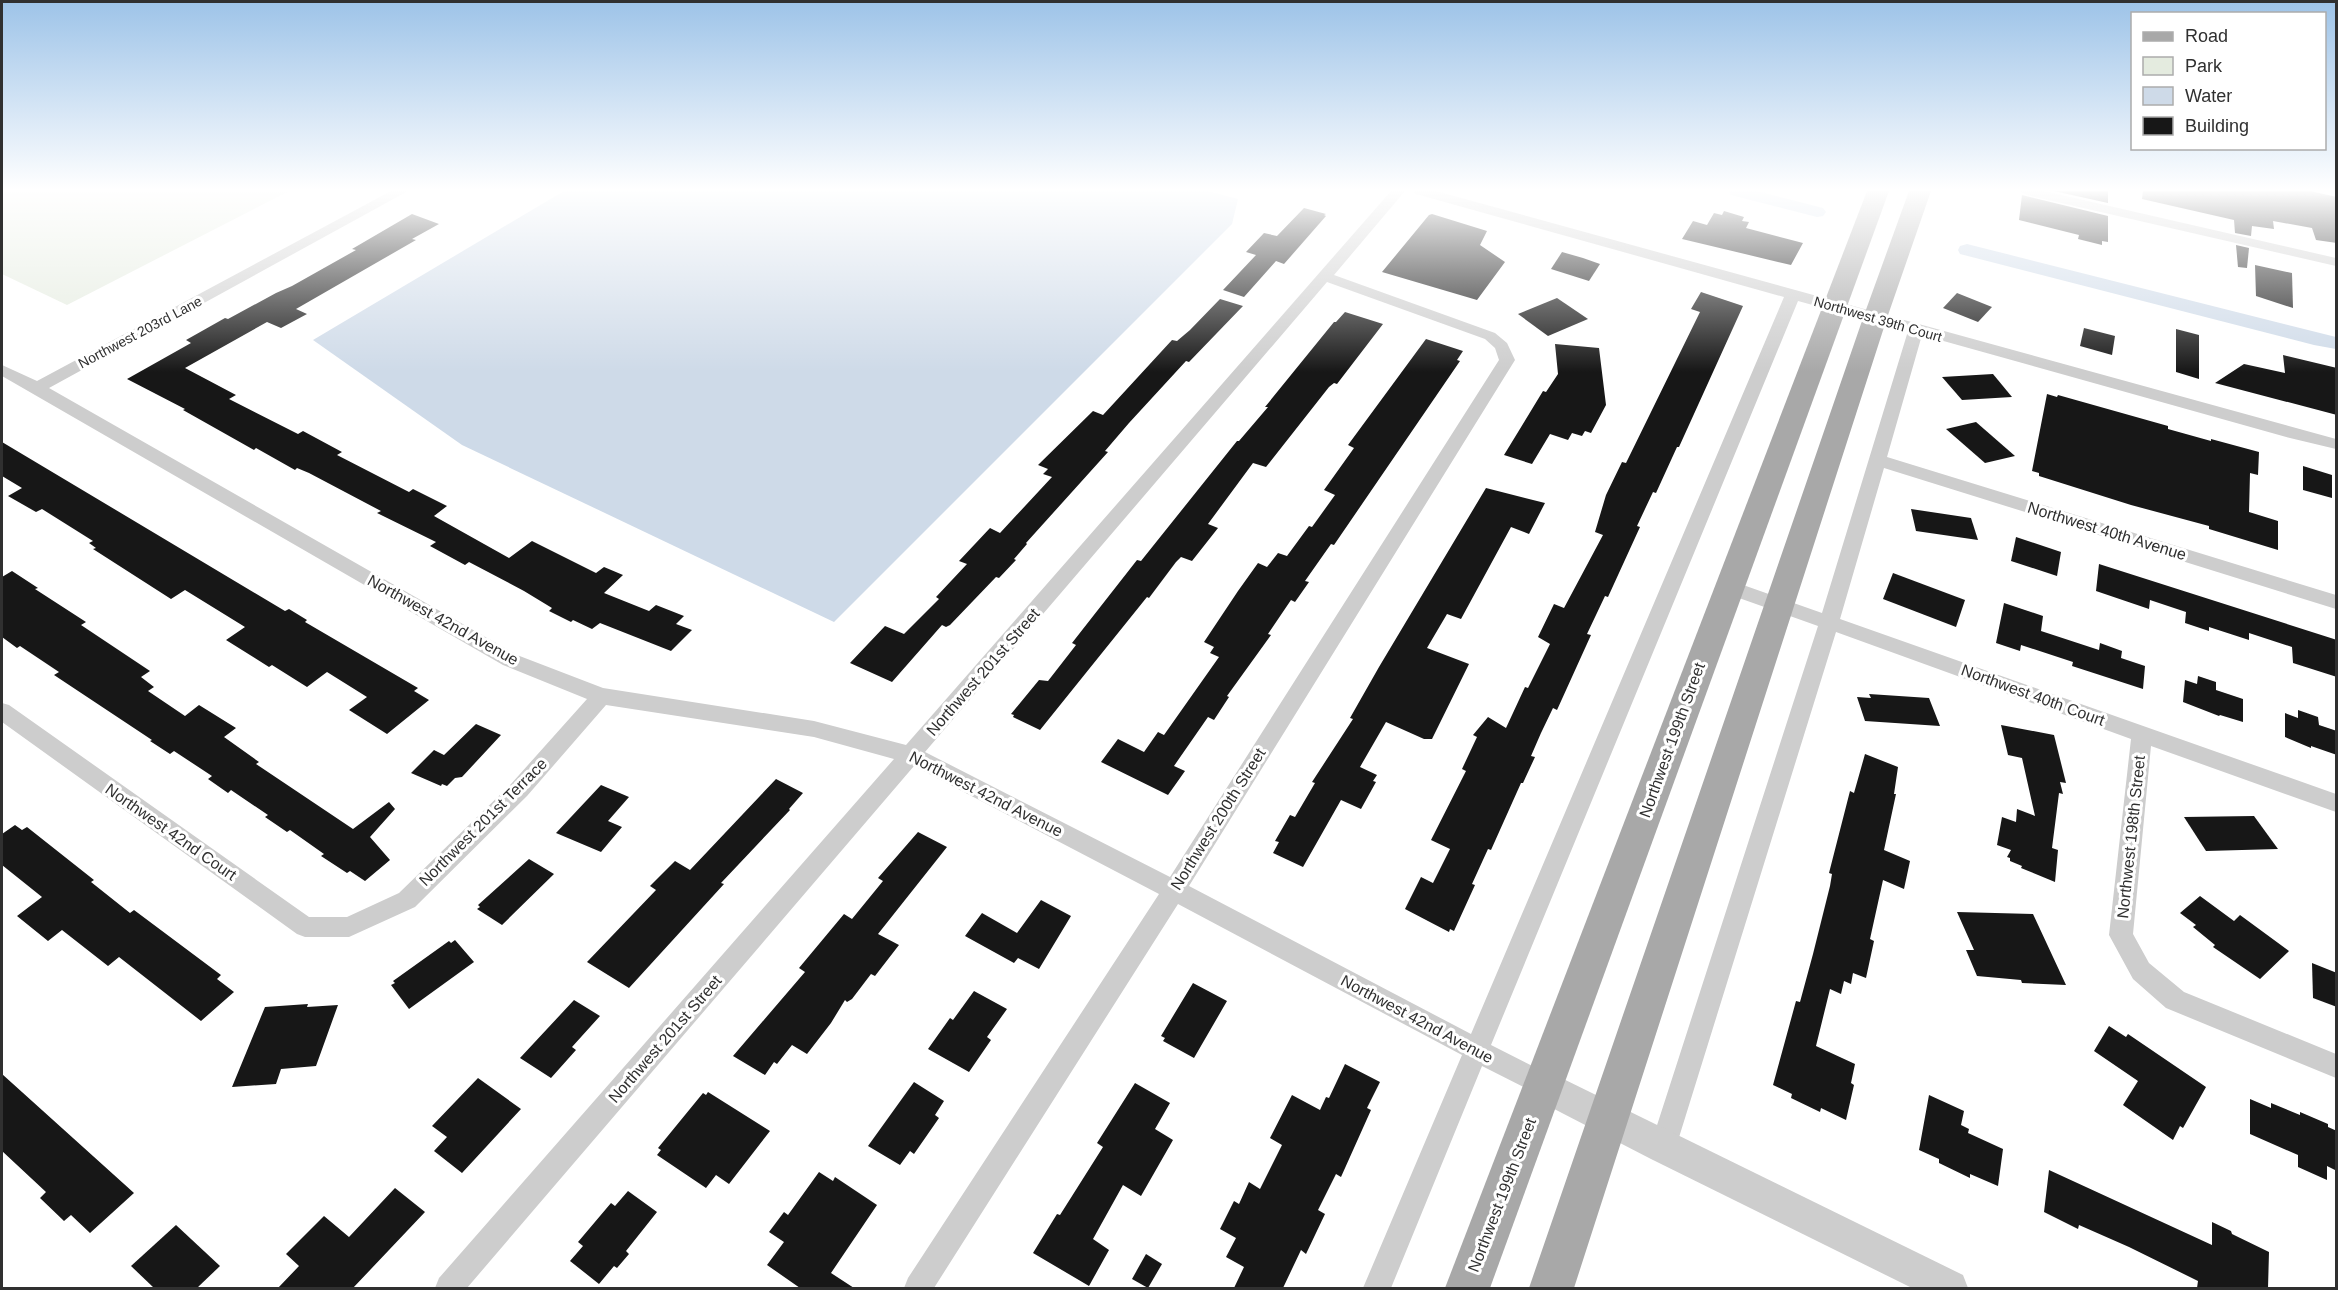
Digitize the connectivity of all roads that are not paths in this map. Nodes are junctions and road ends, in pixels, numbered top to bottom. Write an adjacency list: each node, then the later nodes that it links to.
1 (290, 251): 14 (street, Northwest 203rd Lane)
2 (1345, 251): 8 (street, Northwest 201st Street)
3 (1638, 251): 9 (street, Northwest 39th Court)
4 (1855, 251): 10 (main road, Northwest 199th Street)
5 (1899, 251): 11 (main road)
6 (2290, 251): 7 (street)
7 (2337, 262)
8 (1323, 276): 24 (street, Northwest 201st Street); 26 (street, Northwest 200th Street)
9 (1793, 294): 10 (street, Northwest 39th Court); 28 (street)
10 (1835, 306): 11 (street, Northwest 39th Court); 17 (main road, Northwest 199th Street)
11 (1875, 318): 12 (street, Northwest 39th Court); 19 (main road)
12 (1917, 330): 15 (street, Northwest 39th Court); 16 (street)
13 (2, 370): 14 (street, Northwest 42nd Avenue)
14 (38, 388): 21 (street, Northwest 42nd Avenue)
15 (2337, 444)
16 (1877, 460): 18 (street, Northwest 40th Avenue); 20 (street)
17 (1729, 587): 19 (street, Northwest 40th Court); 30 (main road, Northwest 199th Street)
18 (2337, 602)
19 (1781, 606): 20 (street, Northwest 40th Court); 31 (main road)
20 (1829, 623): 23 (street, Northwest 40th Court); 32 (street)
21 (601, 696): 24 (street, Northwest 42nd Avenue); 27 (street, Northwest 201st Terrace)
22 (2, 711): 27 (street, Northwest 42nd Court)
23 (2142, 734): 25 (street, Northwest 40th Court); 29 (street, Northwest 198th Street)
24 (911, 755): 26 (street, Northwest 42nd Avenue); 33 (street, Northwest 201st Street)
25 (2337, 803)
26 (1174, 890): 28 (street, Northwest 42nd Avenue); 34 (street, Northwest 200th Street)
27 (349, 927)
28 (1477, 1051): 30 (street, Northwest 42nd Avenue); 35 (street)
29 (2337, 1066)
30 (1543, 1085): 31 (street, Northwest 42nd Avenue); 36 (main road, Northwest 199th Street)
31 (1608, 1119): 32 (street, Northwest 42nd Avenue); 37 (main road)
32 (1663, 1147): 38 (street, Northwest 42nd Avenue)
33 (449, 1288)
34 (918, 1288)
35 (1377, 1288)
36 (1467, 1288)
37 (1551, 1288)
38 (1950, 1288)

